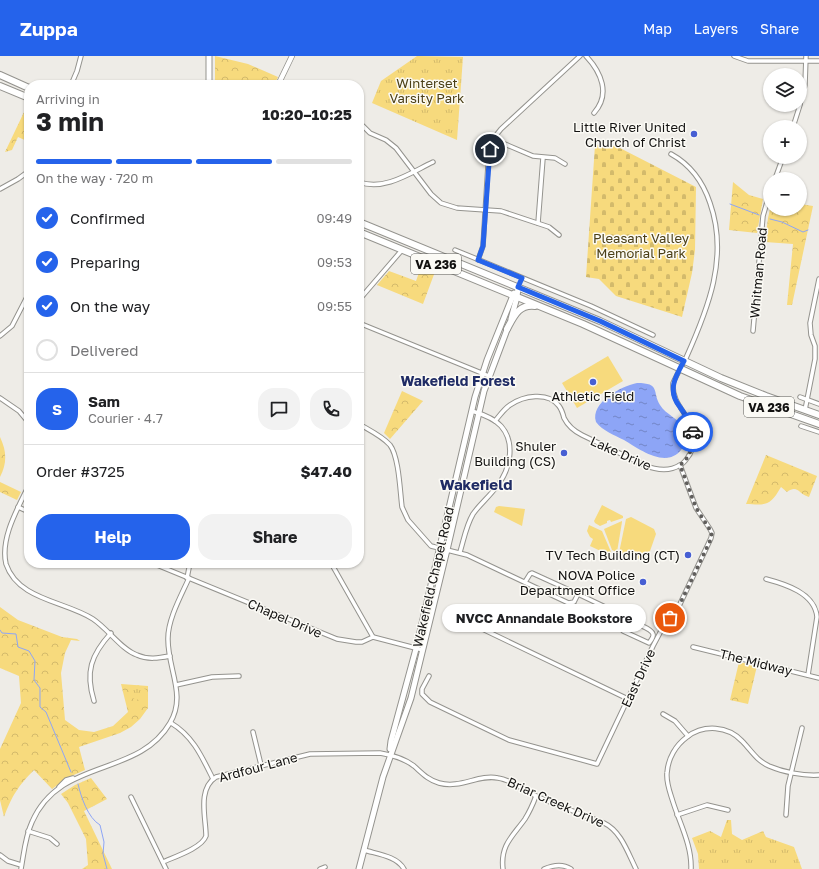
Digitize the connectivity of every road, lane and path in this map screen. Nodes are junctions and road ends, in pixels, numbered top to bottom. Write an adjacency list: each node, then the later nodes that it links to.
1 (81, 56): 12 (street)
2 (209, 56): 13 (main road)
3 (292, 56): 14 (street)
4 (580, 56): 20 (street)
5 (586, 56): 18 (street)
6 (734, 56): 7 (street)
7 (759, 58): 8 (street)
8 (806, 58): 9 (street); 10 (street)
9 (819, 60)
10 (806, 68)
11 (0, 75): 16 (main road)
12 (73, 80)
13 (209, 80)
14 (280, 80)
15 (0, 86): 17 (main road)
16 (24, 86)
17 (24, 96)
18 (594, 113)
19 (364, 127): 25 (street)
20 (493, 138): 22 (street); 29 (street)
21 (671, 154): 50 (street)
22 (543, 158): 24 (street); 31 (street)
23 (433, 162): 25 (street)
24 (565, 164)
25 (414, 171): 27 (street); 29 (street)
26 (24, 175): 28 (street)
27 (364, 184)
28 (0, 189)
29 (486, 210): 31 (street); 37 (street)
30 (763, 216): 47 (street, Whitman Road)
31 (538, 223): 34 (street)
32 (364, 224): 40 (main road, VA 236)
33 (364, 234): 35 (main road, VA 236)
34 (558, 235)
35 (402, 250): 41 (street); 42 (main road, VA 236)
36 (455, 250): 37 (street)
37 (478, 260): 38 (street)
38 (522, 278): 40 (street, Wakefield Chapel Road); 48 (street)
39 (819, 279): 56 (street)
40 (518, 287): 42 (main road, Wakefield Chapel Road); 50 (main road, VA 236)
41 (364, 294)
42 (515, 296): 44 (main road, VA 236); 46 (main road, Wakefield Chapel Road); 52 (main road, Wakefield Chapel Road)
43 (24, 303): 49 (street)
44 (545, 308): 46 (main road); 51 (main road, VA 236)
45 (364, 325): 52 (street)
46 (507, 329): 53 (main road, Wakefield Chapel Road)
47 (753, 331)
48 (653, 335)
49 (0, 336)
50 (684, 361): 51 (street); 58 (main road, VA 236)
51 (679, 369): 64 (main road, VA 236); 68 (street)
52 (482, 373): 53 (street); 59 (main road, Wakefield Chapel Road)
53 (489, 376): 60 (main road, Wakefield Chapel Road)
54 (800, 397): 56 (street)
55 (0, 398): 62 (street)
56 (807, 400): 57 (street); 58 (street)
57 (819, 404)
58 (805, 410): 61 (main road, VA 236)
59 (472, 411): 60 (street); 74 (main road, Wakefield Chapel Road)
60 (479, 413): 63 (street); 75 (main road, Wakefield Chapel Road)
61 (819, 415)
62 (24, 417)
63 (495, 421): 68 (street, Lake Drive); 76 (street)
64 (819, 424)
65 (801, 426): 67 (street)
66 (364, 427): 74 (street)
67 (819, 432)
68 (680, 465): 88 (street, East Drive)
69 (24, 495): 70 (street)
70 (18, 508): 71 (street); 73 (street)
71 (24, 510)
72 (0, 534): 73 (street)
73 (6, 535): 86 (street)
74 (440, 549): 75 (street); 93 (main road, Wakefield Chapel Road)
75 (447, 550): 76 (street); 94 (main road, Wakefield Chapel Road)
76 (460, 552): 82 (street)
77 (164, 568): 80 (street, Chapel Drive)
78 (189, 568): 80 (street)
79 (334, 568): 89 (street)
80 (188, 578): 89 (street, Chapel Drive); 95 (street)
81 (766, 579): 96 (street)
82 (525, 582): 83 (street); 84 (street)
83 (578, 594): 84 (street); 84 (street)
84 (569, 603)
85 (447, 612): 101 (street)
86 (111, 633): 95 (street); 102 (street)
87 (653, 634): 88 (street); 90 (street); 90 (street)
88 (659, 635): 91 (street, East Drive)
89 (373, 637): 93 (street, Chapel Drive)
90 (649, 643): 91 (street)
91 (653, 646): 101 (street, East Drive)
92 (693, 647): 96 (street, The Midway)
93 (416, 649): 94 (street, Chapel Drive); 108 (main road, Wakefield Chapel Road)
94 (423, 650): 108 (main road, Wakefield Chapel Road)
95 (170, 656): 100 (street)
96 (808, 675): 99 (street, The Midway)
97 (239, 676): 100 (street)
98 (429, 676): 101 (street, East Drive)
99 (819, 678)
100 (176, 685): 104 (street)
101 (628, 699)
102 (94, 701)
103 (663, 714): 107 (street)
104 (171, 723): 112 (street); 118 (street)
105 (802, 728): 110 (street)
106 (253, 732): 109 (street)
107 (688, 736): 110 (street); 116 (street)
108 (389, 755): 109 (street, Ardfour Lane); 113 (street, Briar Creek Drive); 120 (main road, Wakefield Chapel Road)
109 (261, 765): 112 (street, Ardfour Lane)
110 (791, 772): 111 (street); 117 (street)
111 (819, 775)
112 (213, 779): 122 (street, Ardfour Lane)
113 (536, 796): 129 (street); 132 (street, Briar Creek Drive)
114 (131, 797): 122 (street)
115 (728, 810): 116 (street)
116 (677, 815): 133 (street)
117 (786, 815)
118 (28, 831): 119 (street); 123 (street)
119 (57, 844)
120 (364, 850): 127 (main road, Wakefield Chapel Road); 128 (street)
121 (0, 855): 123 (street)
122 (163, 862): 125 (street)
123 (21, 867)
124 (325, 867): 126 (street)
125 (166, 869)
126 (320, 869)
127 (359, 869)
128 (404, 869)
129 (504, 869)
130 (544, 869): 131 (street)
131 (571, 869)
132 (636, 869)
133 (691, 869)

